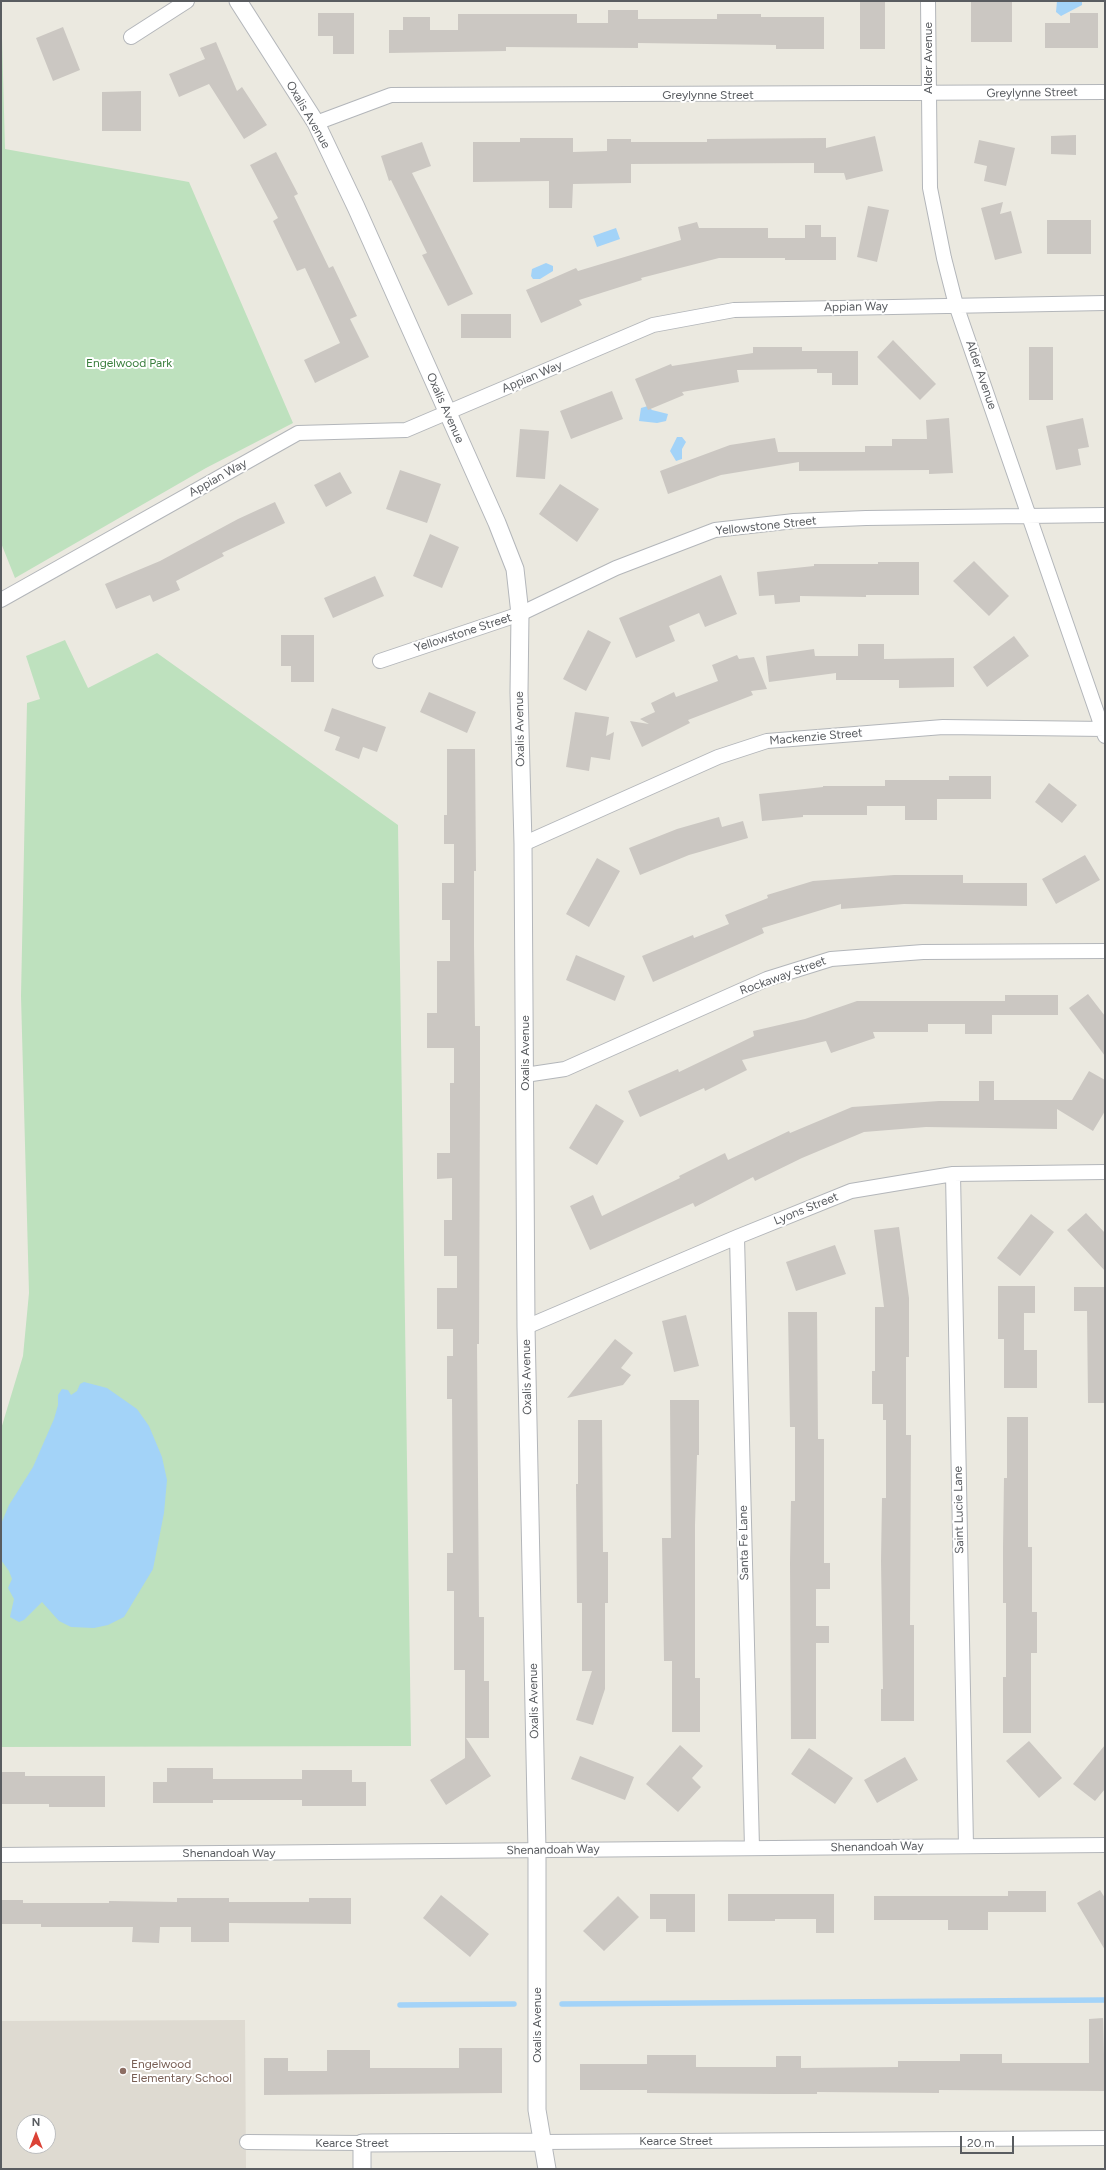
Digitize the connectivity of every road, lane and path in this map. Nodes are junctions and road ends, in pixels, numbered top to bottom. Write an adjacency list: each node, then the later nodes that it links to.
1 (187, 1): 4 (street)
2 (238, 1): 7 (street, Oxalis Avenue)
3 (928, 1): 6 (street, Alder Avenue)
4 (131, 37)
5 (1105, 92): 6 (street, Greylynne Street)
6 (928, 94): 7 (street, Greylynne Street); 9 (street, Alder Avenue)
7 (316, 123): 10 (street, Oxalis Avenue)
8 (1105, 303): 9 (street, Appian Way)
9 (956, 304): 10 (street, Appian Way); 12 (street, Alder Avenue)
10 (447, 413): 13 (street, Appian Way); 14 (street, Oxalis Avenue)
11 (1105, 515): 12 (street, Yellowstone Street)
12 (1029, 516): 14 (street, Yellowstone Street); 16 (street, Alder Avenue)
13 (1, 600)
14 (520, 614): 15 (street, Yellowstone Street); 17 (street, Oxalis Avenue)
15 (380, 661)
16 (1104, 732): 17 (street, Mackenzie Street)
17 (523, 844): 19 (street, Oxalis Avenue)
18 (1105, 951): 19 (street, Rockaway Street)
19 (525, 1075): 23 (street, Oxalis Avenue)
20 (1105, 1172): 21 (street, Lyons Street)
21 (952, 1174): 22 (street, Lyons Street); 25 (street, Saint Lucie Lane)
22 (737, 1237): 23 (street, Lyons Street); 26 (street, Santa Fe Lane)
23 (526, 1328): 27 (street, Oxalis Avenue)
24 (1105, 1845): 25 (street, Shenandoah Way)
25 (966, 1846): 26 (street, Shenandoah Way)
26 (752, 1848): 27 (street, Shenandoah Way)
27 (537, 1850): 28 (street, Shenandoah Way); 31 (street, Oxalis Avenue)
28 (1, 1855)
29 (1105, 2138): 31 (street, Kearce Street)
30 (247, 2142): 32 (street, Kearce Street)
31 (543, 2142): 32 (street, Kearce Street); 34 (street, Oxalis Avenue)
32 (362, 2143): 33 (street)
33 (362, 2169)
34 (548, 2169)

